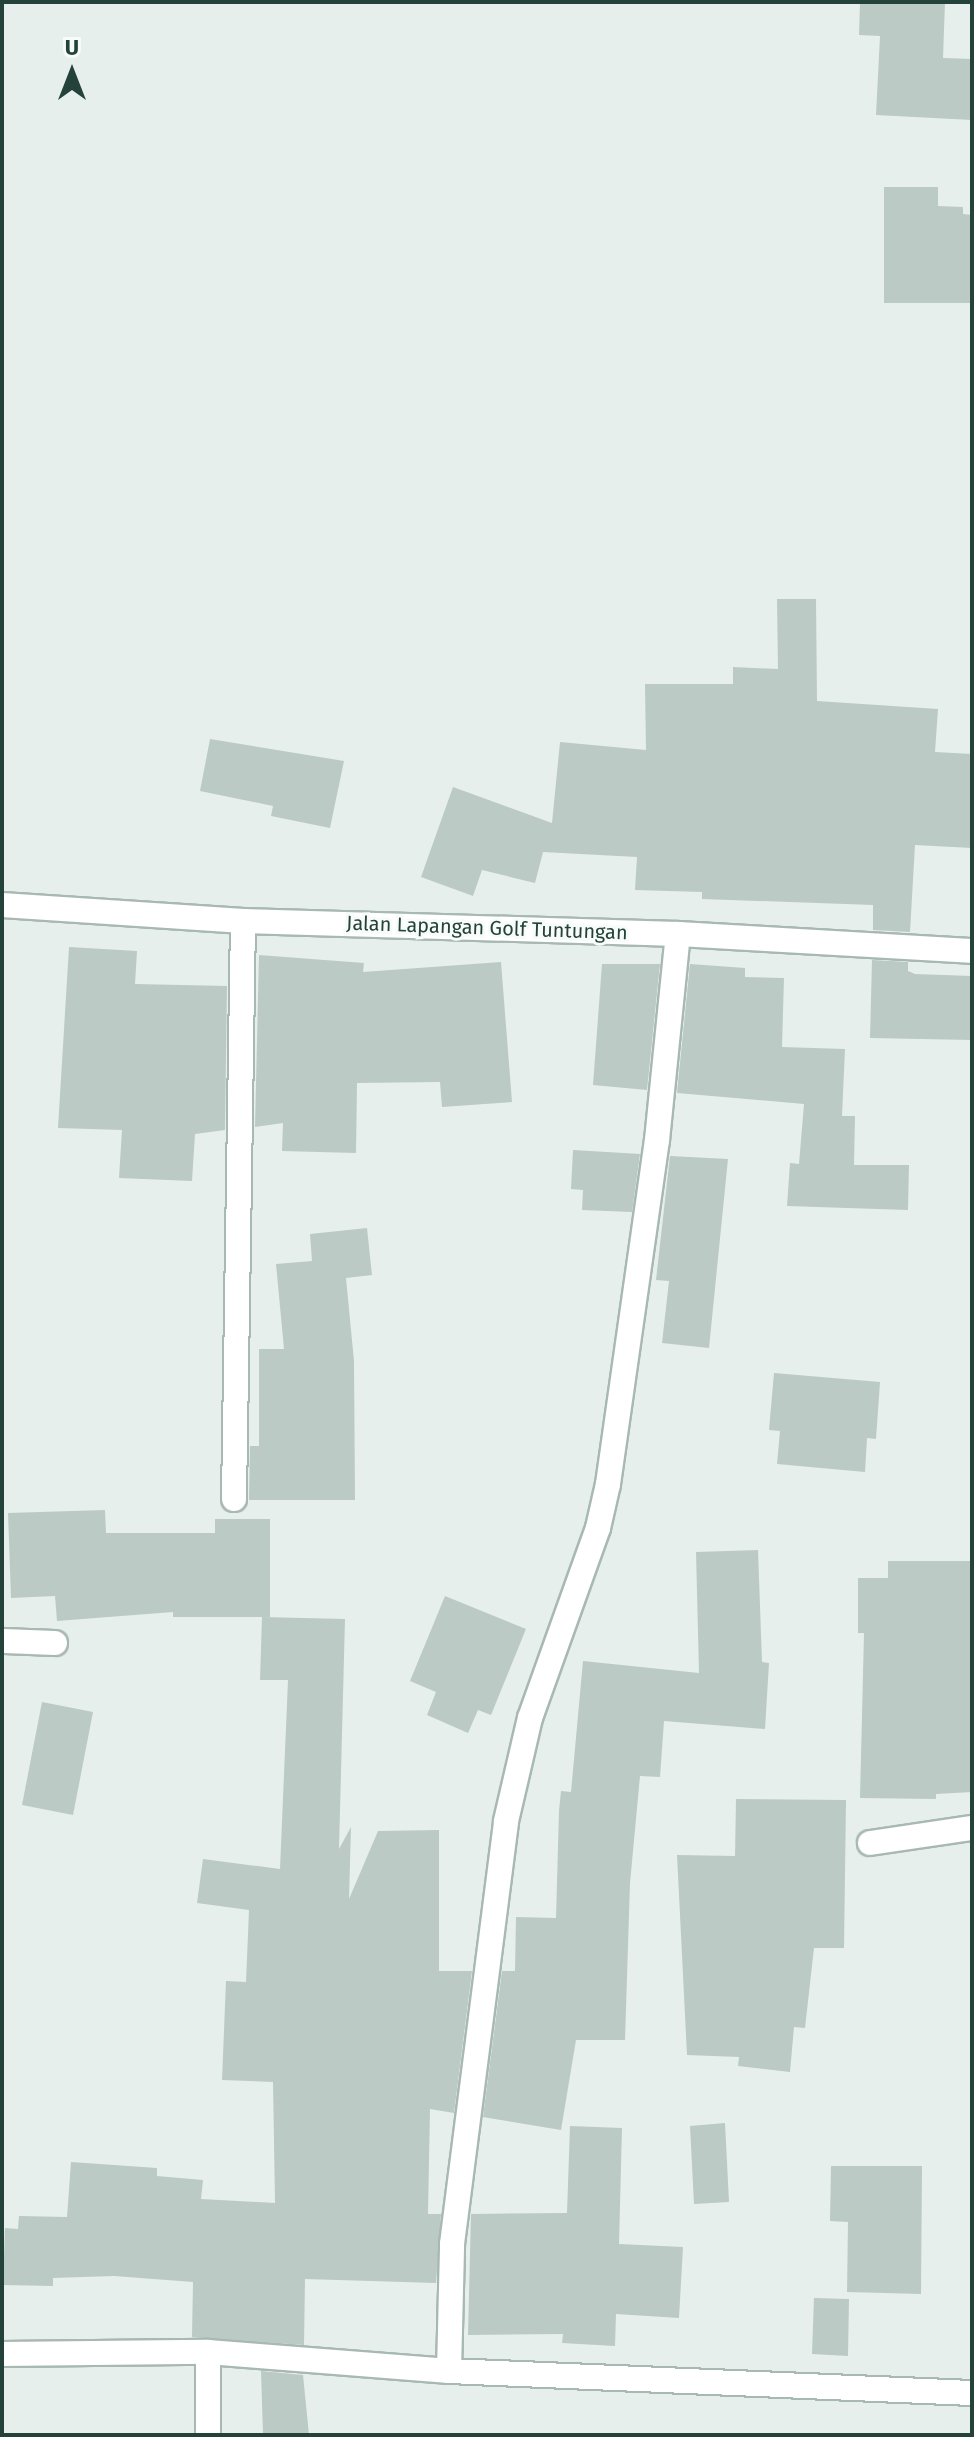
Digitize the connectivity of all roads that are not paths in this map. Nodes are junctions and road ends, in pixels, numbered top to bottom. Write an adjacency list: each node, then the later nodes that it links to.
1 (2, 905): 2 (street, Jalan Lapangan Golf Tuntungan)
2 (243, 921): 3 (street, Jalan Lapangan Golf Tuntungan); 5 (street)
3 (678, 934): 4 (street, Jalan Lapangan Golf Tuntungan); 12 (street)
4 (972, 951)
5 (234, 1499)
6 (2, 1641): 7 (street)
7 (55, 1643)
8 (972, 1828): 9 (street)
9 (870, 1843)
10 (208, 2352): 11 (street); 12 (street); 14 (street)
11 (2, 2354)
12 (449, 2371): 13 (street)
13 (972, 2393)
14 (208, 2435)

